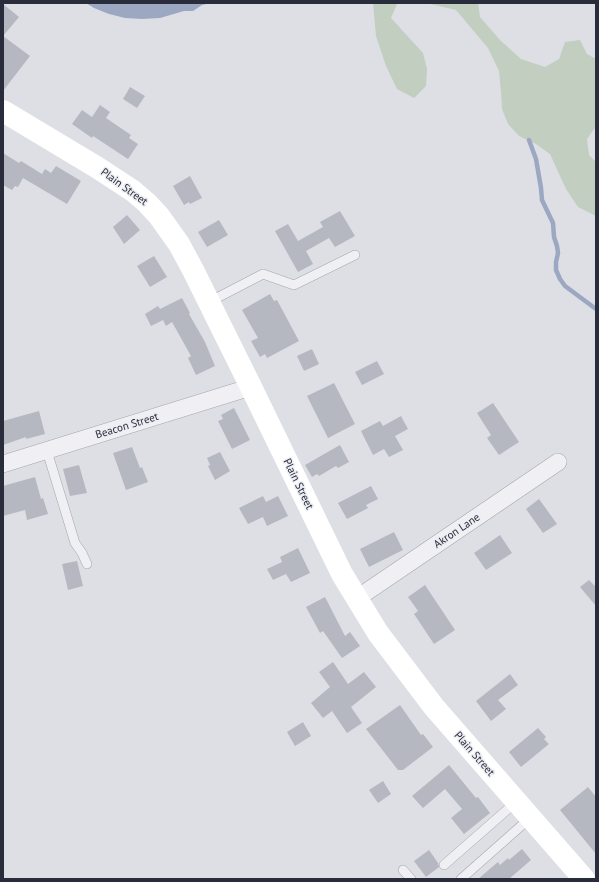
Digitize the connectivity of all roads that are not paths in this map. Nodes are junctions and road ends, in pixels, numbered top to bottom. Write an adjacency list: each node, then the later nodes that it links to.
1 (3, 111): 3 (main road, Plain Street)
2 (355, 255): 3 (lane)
3 (209, 302): 4 (main road, Plain Street)
4 (251, 387): 5 (street, Beacon Street); 9 (main road, Plain Street)
5 (47, 451): 7 (street, Beacon Street); 8 (lane)
6 (558, 462): 9 (street, Akron Lane)
7 (3, 464)
8 (87, 564)
9 (356, 599): 10 (main road, Plain Street)
10 (523, 810): 11 (lane); 14 (lane); 15 (main road, Plain Street)
11 (444, 865)
12 (403, 870): 13 (lane)
13 (411, 879)
14 (461, 879)
15 (584, 879)

